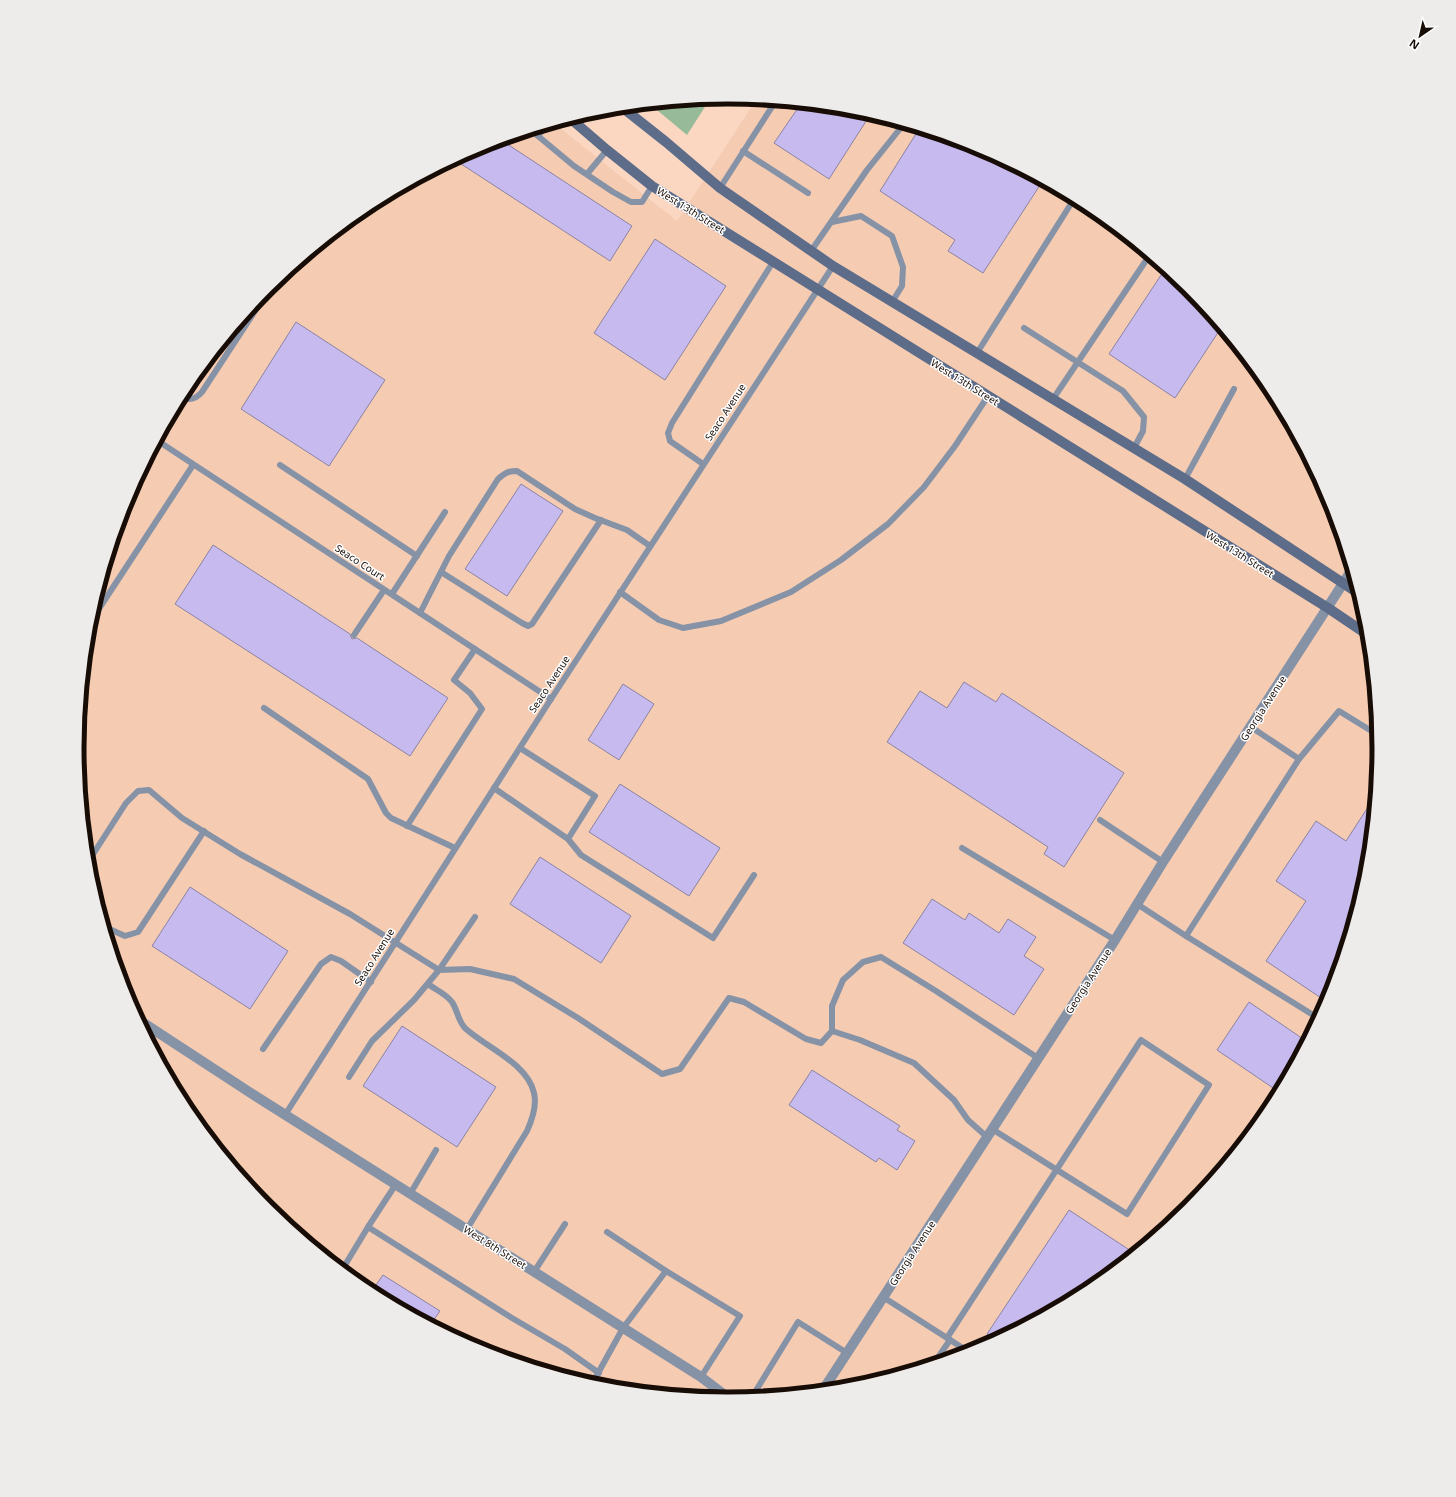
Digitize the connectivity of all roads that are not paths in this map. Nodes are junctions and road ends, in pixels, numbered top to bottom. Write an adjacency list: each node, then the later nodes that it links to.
1 (772, 106): 8 (lane)
2 (629, 112): 11 (main road)
3 (575, 123): 7 (main road, West 13th Street)
4 (901, 128): 14 (lane)
5 (541, 133): 6 (lane)
6 (538, 136): 9 (lane)
7 (607, 150): 9 (lane); 10 (main road, West 13th Street)
8 (744, 151): 11 (lane); 12 (lane)
9 (587, 174): 10 (lane)
10 (652, 186): 17 (main road, West 13th Street)
11 (720, 188): 15 (main road)
12 (808, 192)
13 (1071, 204): 23 (lane)
14 (832, 222): 15 (lane); 20 (lane)
15 (811, 251): 18 (main road)
16 (1147, 259): 24 (lane)
17 (773, 262): 19 (main road, West 13th Street); 31 (lane)
18 (832, 266): 19 (lane, Seaco Avenue); 20 (main road)
19 (817, 289): 26 (main road, West 13th Street); 31 (lane, Seaco Avenue)
20 (892, 302): 23 (main road)
21 (252, 315): 27 (lane)
22 (1024, 328): 24 (lane)
23 (977, 353): 28 (main road)
24 (1078, 362): 28 (lane); 30 (lane)
25 (1234, 390): 34 (lane)
26 (988, 396): 44 (lane); 47 (main road, West 13th Street)
27 (188, 399)
28 (1053, 399): 30 (main road)
29 (161, 443): 32 (lane, Seaco Court)
30 (1134, 448): 34 (main road)
31 (703, 464): 37 (lane, Seaco Avenue)
32 (193, 465): 43 (lane, Seaco Court); 46 (lane)
33 (280, 465): 38 (lane)
34 (1185, 478): 41 (main road)
35 (445, 512): 38 (lane)
36 (601, 520): 37 (lane); 39 (lane); 39 (lane)
37 (650, 546): 44 (lane, Seaco Avenue)
38 (417, 556): 45 (lane)
39 (441, 572): 48 (lane)
40 (1348, 576): 41 (street, Georgia Avenue)
41 (1343, 584): 42 (main road); 47 (street, Georgia Avenue)
42 (1352, 589)
43 (384, 590): 45 (lane, Seaco Court); 50 (lane)
44 (620, 592): 52 (lane, Seaco Avenue)
45 (392, 594): 48 (lane, Seaco Court)
46 (100, 608)
47 (1328, 608): 49 (main road, West 13th Street); 54 (street, Georgia Avenue)
48 (420, 613): 51 (lane, Seaco Court)
49 (1361, 629)
50 (354, 635)
51 (475, 649): 52 (lane, Seaco Court); 60 (lane)
52 (551, 699): 56 (lane, Seaco Avenue)
53 (264, 708): 60 (lane)
54 (1251, 727): 57 (lane); 66 (street, Georgia Avenue)
55 (1372, 731): 57 (lane)
56 (520, 748): 58 (lane, Seaco Avenue); 62 (lane)
57 (1299, 759): 71 (lane)
58 (494, 788): 62 (lane); 63 (lane, Seaco Avenue)
59 (1100, 820): 66 (lane)
60 (407, 826): 63 (lane)
61 (204, 831): 65 (lane); 70 (lane); 73 (lane)
62 (568, 839): 67 (lane)
63 (455, 848): 73 (lane, Seaco Avenue)
64 (962, 848): 72 (lane)
65 (93, 854)
66 (1163, 862): 68 (street, Georgia Avenue)
67 (754, 875)
68 (1137, 904): 71 (lane); 72 (street, Georgia Avenue)
69 (475, 917): 74 (lane)
70 (110, 929)
71 (1186, 936): 77 (lane)
72 (1115, 940): 81 (street, Georgia Avenue)
73 (396, 942): 74 (lane); 75 (lane, Seaco Avenue)
74 (439, 970): 76 (lane); 79 (lane)
75 (371, 982): 80 (lane); 83 (lane, Seaco Avenue)
76 (428, 984): 82 (lane); 91 (lane)
77 (1314, 1015)
78 (149, 1031): 83 (street, West 8th Street)
79 (832, 1031): 81 (lane); 84 (lane)
80 (263, 1049)
81 (1038, 1058): 84 (street, Georgia Avenue)
82 (349, 1077)
83 (285, 1115): 87 (street, West 8th Street)
84 (990, 1133): 86 (lane); 96 (street, Georgia Avenue)
85 (436, 1150): 88 (lane)
86 (1056, 1170): 86 (lane); 98 (lane)
87 (396, 1184): 88 (street, West 8th Street); 90 (lane)
88 (410, 1194): 91 (street, West 8th Street)
89 (565, 1224): 95 (lane)
90 (368, 1227): 93 (lane); 102 (lane)
91 (466, 1229): 95 (street, West 8th Street)
92 (607, 1232): 94 (lane)
93 (345, 1265)
94 (666, 1271): 97 (lane); 103 (lane)
95 (534, 1272): 97 (street, West 8th Street)
96 (883, 1298): 98 (lane); 100 (street, Georgia Avenue)
97 (623, 1328): 102 (lane); 103 (street, West 8th Street)
98 (948, 1339): 99 (lane); 101 (lane)
99 (962, 1347)
100 (847, 1353): 105 (street, Georgia Avenue); 106 (lane)
101 (937, 1357)
102 (599, 1373): 104 (lane)
103 (702, 1378): 107 (street, West 8th Street)
104 (595, 1379)
105 (827, 1385)
106 (755, 1391)
107 (720, 1392)

